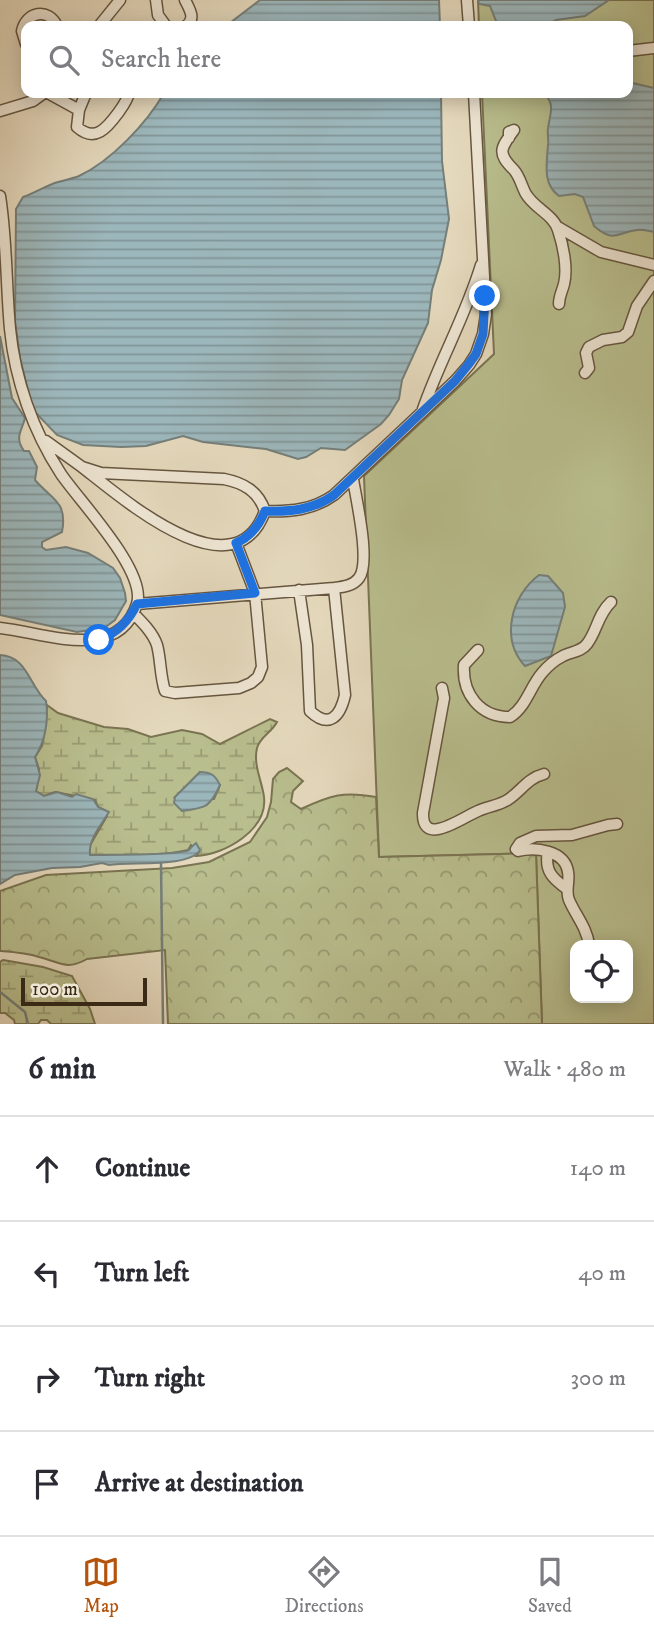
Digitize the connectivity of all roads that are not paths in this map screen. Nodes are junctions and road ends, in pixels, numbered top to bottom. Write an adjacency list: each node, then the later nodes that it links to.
1 (120, 0): 7 (lane)
2 (156, 0): 8 (lane)
3 (186, 0): 9 (lane)
4 (467, 0): 10 (lane)
5 (27, 21): 6 (lane)
6 (53, 21)
7 (103, 21)
8 (161, 21)
9 (190, 21)
10 (469, 21)
11 (654, 48): 12 (lane)
12 (633, 52)
13 (38, 98): 19 (lane)
14 (56, 98): 18 (lane)
15 (84, 98): 18 (lane)
16 (128, 98): 18 (lane)
17 (474, 98): 23 (lane)
18 (79, 110)
19 (0, 111)
20 (509, 138): 22 (lane)
21 (0, 196): 29 (lane)
22 (558, 227): 24 (lane); 26 (lane)
23 (482, 259): 28 (lane); 28 (lane)
24 (654, 265)
25 (654, 281): 27 (lane)
26 (559, 304)
27 (585, 373)
28 (423, 412): 31 (lane)
29 (43, 440): 30 (lane); 38 (lane)
30 (82, 467): 32 (lane); 33 (lane)
31 (353, 479): 32 (lane); 34 (lane)
32 (265, 511): 33 (lane)
33 (236, 543): 36 (lane)
34 (334, 588): 35 (lane); 35 (lane)
35 (299, 590): 36 (lane)
36 (255, 593): 38 (lane); 38 (lane)
37 (611, 602): 40 (lane)
38 (135, 608): 39 (lane)
39 (0, 628)
40 (478, 650)
41 (442, 688): 42 (lane)
42 (544, 774)
43 (617, 824): 44 (lane)
44 (548, 852): 45 (lane); 45 (lane)
45 (567, 889): 46 (lane)
46 (589, 940)

